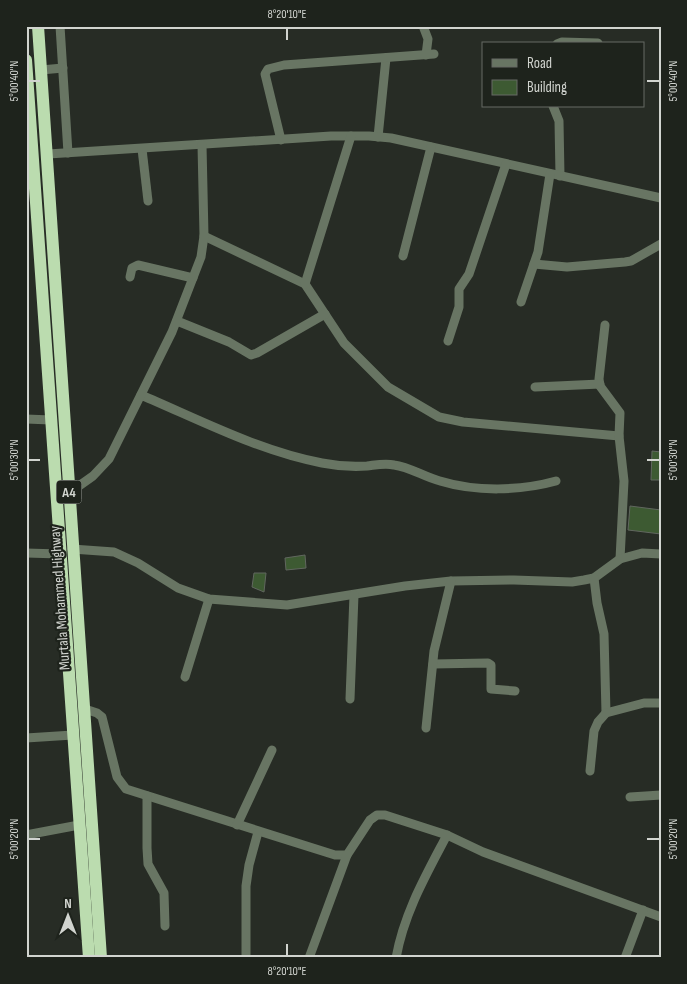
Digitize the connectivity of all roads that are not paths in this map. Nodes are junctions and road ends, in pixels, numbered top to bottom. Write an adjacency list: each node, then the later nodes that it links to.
1 (38, 26): 7 (highway, Murtala Mohammed Highway / A4)
2 (60, 26): 6 (street)
3 (423, 26): 4 (street)
4 (386, 58): 10 (street); 11 (street)
5 (26, 60): 20 (highway, Murtala Mohammed Highway / A4)
6 (63, 68): 7 (street); 15 (street)
7 (41, 70): 16 (highway, Murtala Mohammed Highway / A4)
8 (554, 108): 19 (street)
9 (351, 136): 10 (street); 11 (street); 29 (street)
10 (378, 137): 13 (street)
11 (282, 140): 12 (street)
12 (202, 145): 14 (street); 23 (street)
13 (431, 147): 17 (street); 25 (street)
14 (142, 149): 15 (street); 22 (street)
15 (68, 153): 16 (street)
16 (48, 154): 42 (highway, Murtala Mohammed Highway / A4)
17 (506, 164): 18 (street); 34 (street)
18 (550, 174): 19 (street); 26 (street)
19 (560, 176): 21 (street)
20 (30, 177): 39 (highway, Murtala Mohammed Highway / A4)
21 (661, 198)
22 (148, 201)
23 (204, 236): 28 (street); 29 (street)
24 (661, 244): 26 (street)
25 (403, 256)
26 (534, 264): 30 (street)
27 (130, 277): 28 (street)
28 (193, 278): 32 (street)
29 (305, 284): 31 (street)
30 (521, 302)
31 (325, 314): 32 (street); 40 (street)
32 (177, 321): 37 (street)
33 (605, 325): 35 (street)
34 (448, 341)
35 (600, 384): 36 (street); 40 (street)
36 (535, 387)
37 (141, 395): 41 (street); 42 (street)
38 (26, 419): 39 (street)
39 (51, 420): 45 (highway, Murtala Mohammed Highway / A4)
40 (619, 436): 47 (street)
41 (556, 481)
42 (69, 492): 43 (highway, Murtala Mohammed Highway / A4)
43 (72, 549): 51 (street); 57 (highway, Murtala Mohammed Highway / A4)
44 (26, 553): 45 (street)
45 (60, 554): 60 (highway, Murtala Mohammed Highway / A4)
46 (661, 554): 47 (street)
47 (620, 559): 48 (street)
48 (594, 578): 49 (street); 58 (street)
49 (451, 581): 50 (street); 52 (street)
50 (354, 595): 51 (street); 55 (street)
51 (209, 600): 53 (street)
52 (433, 664): 54 (street); 59 (street)
53 (185, 677)
54 (515, 691)
55 (350, 699)
56 (661, 703): 58 (street)
57 (85, 709): 65 (street); 77 (highway, Murtala Mohammed Highway / A4)
58 (606, 713): 63 (street)
59 (426, 728)
60 (73, 735): 61 (street); 67 (highway, Murtala Mohammed Highway / A4)
61 (26, 738)
62 (272, 750): 68 (street)
63 (590, 770)
64 (661, 795): 66 (street)
65 (147, 796): 68 (street); 75 (street)
66 (630, 797)
67 (79, 825): 70 (street); 76 (highway, Murtala Mohammed Highway / A4)
68 (237, 825): 69 (street)
69 (258, 832): 72 (street); 78 (street)
70 (26, 835)
71 (447, 835): 72 (street); 73 (street); 80 (street)
72 (347, 855): 79 (street)
73 (643, 910): 74 (street); 81 (street)
74 (661, 916)
75 (165, 926)
76 (89, 958)
77 (101, 958)
78 (246, 958)
79 (309, 958)
80 (396, 958)
81 (625, 958)

